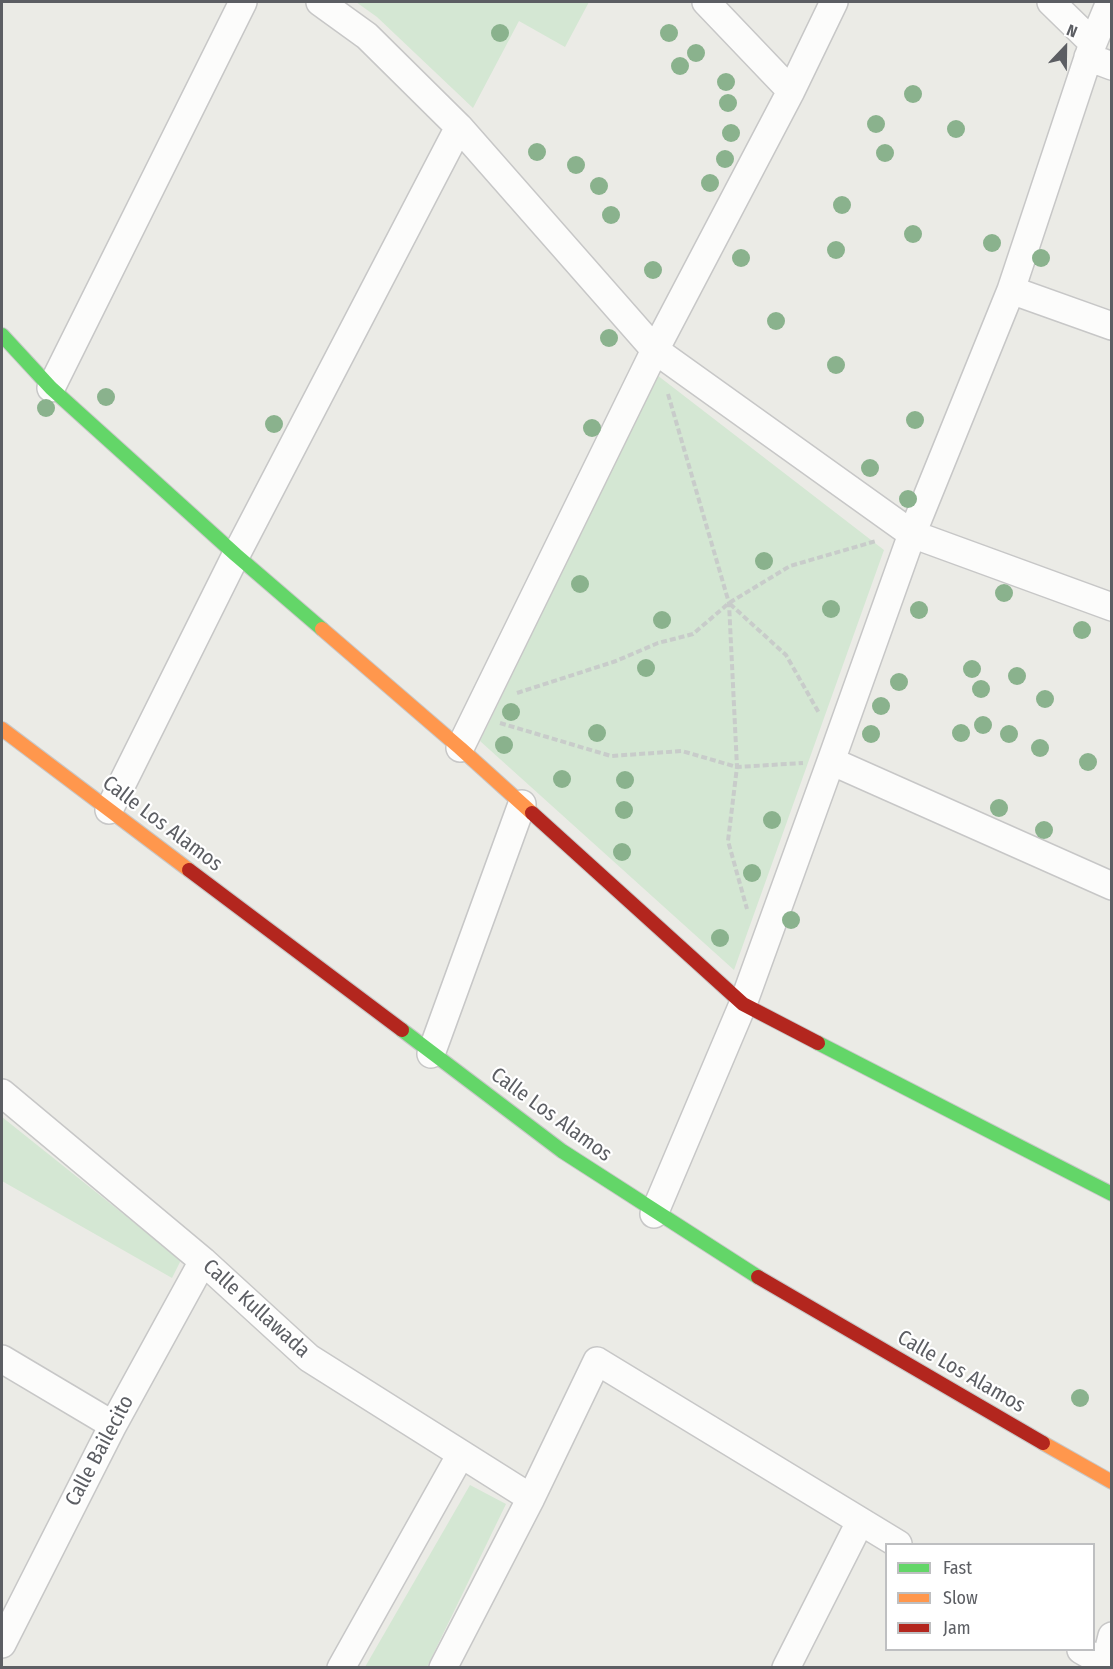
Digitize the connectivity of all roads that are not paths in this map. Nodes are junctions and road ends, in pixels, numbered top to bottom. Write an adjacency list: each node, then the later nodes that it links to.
1 (243, 2): 14 (street)
2 (320, 2): 9 (street)
3 (706, 2): 8 (street)
4 (834, 2): 8 (street)
5 (1051, 2): 7 (street)
6 (1110, 2): 7 (street)
7 (1097, 55): 10 (street)
8 (791, 90): 13 (street)
9 (459, 127): 13 (street); 16 (street)
10 (1011, 290): 11 (street); 15 (street)
11 (1112, 326)
12 (2, 335): 14 (street)
13 (655, 350): 15 (street); 19 (street)
14 (51, 388): 16 (street)
15 (912, 534): 17 (street); 20 (street)
16 (236, 555): 19 (street); 22 (street)
17 (1112, 608)
18 (2, 729): 22 (street, Calle Los Alamos)
19 (460, 748): 21 (street)
20 (834, 752): 23 (street); 24 (street)
21 (522, 804): 24 (street); 25 (street)
22 (109, 810): 25 (street, Calle Los Alamos)
23 (1112, 886)
24 (742, 1004): 27 (street); 28 (street)
25 (431, 1054): 28 (street, Calle Los Alamos)
26 (2, 1093): 29 (street, Calle Kullawada)
27 (1112, 1194)
28 (654, 1214): 33 (street, Calle Los Alamos)
29 (203, 1260): 31 (street, Calle Bailecito); 32 (street, Calle Kullawada)
30 (2, 1359): 31 (street)
31 (113, 1425): 38 (street, Calle Bailecito)
32 (461, 1454): 34 (street, Calle Kullawada); 41 (street)
33 (1112, 1482)
34 (531, 1498): 35 (street); 42 (street)
35 (860, 1522): 36 (street); 43 (street)
36 (895, 1543)
37 (1112, 1636): 40 (street)
38 (2, 1644)
39 (1083, 1651): 40 (street)
40 (1104, 1665)
41 (341, 1668)
42 (443, 1668)
43 (786, 1668)

